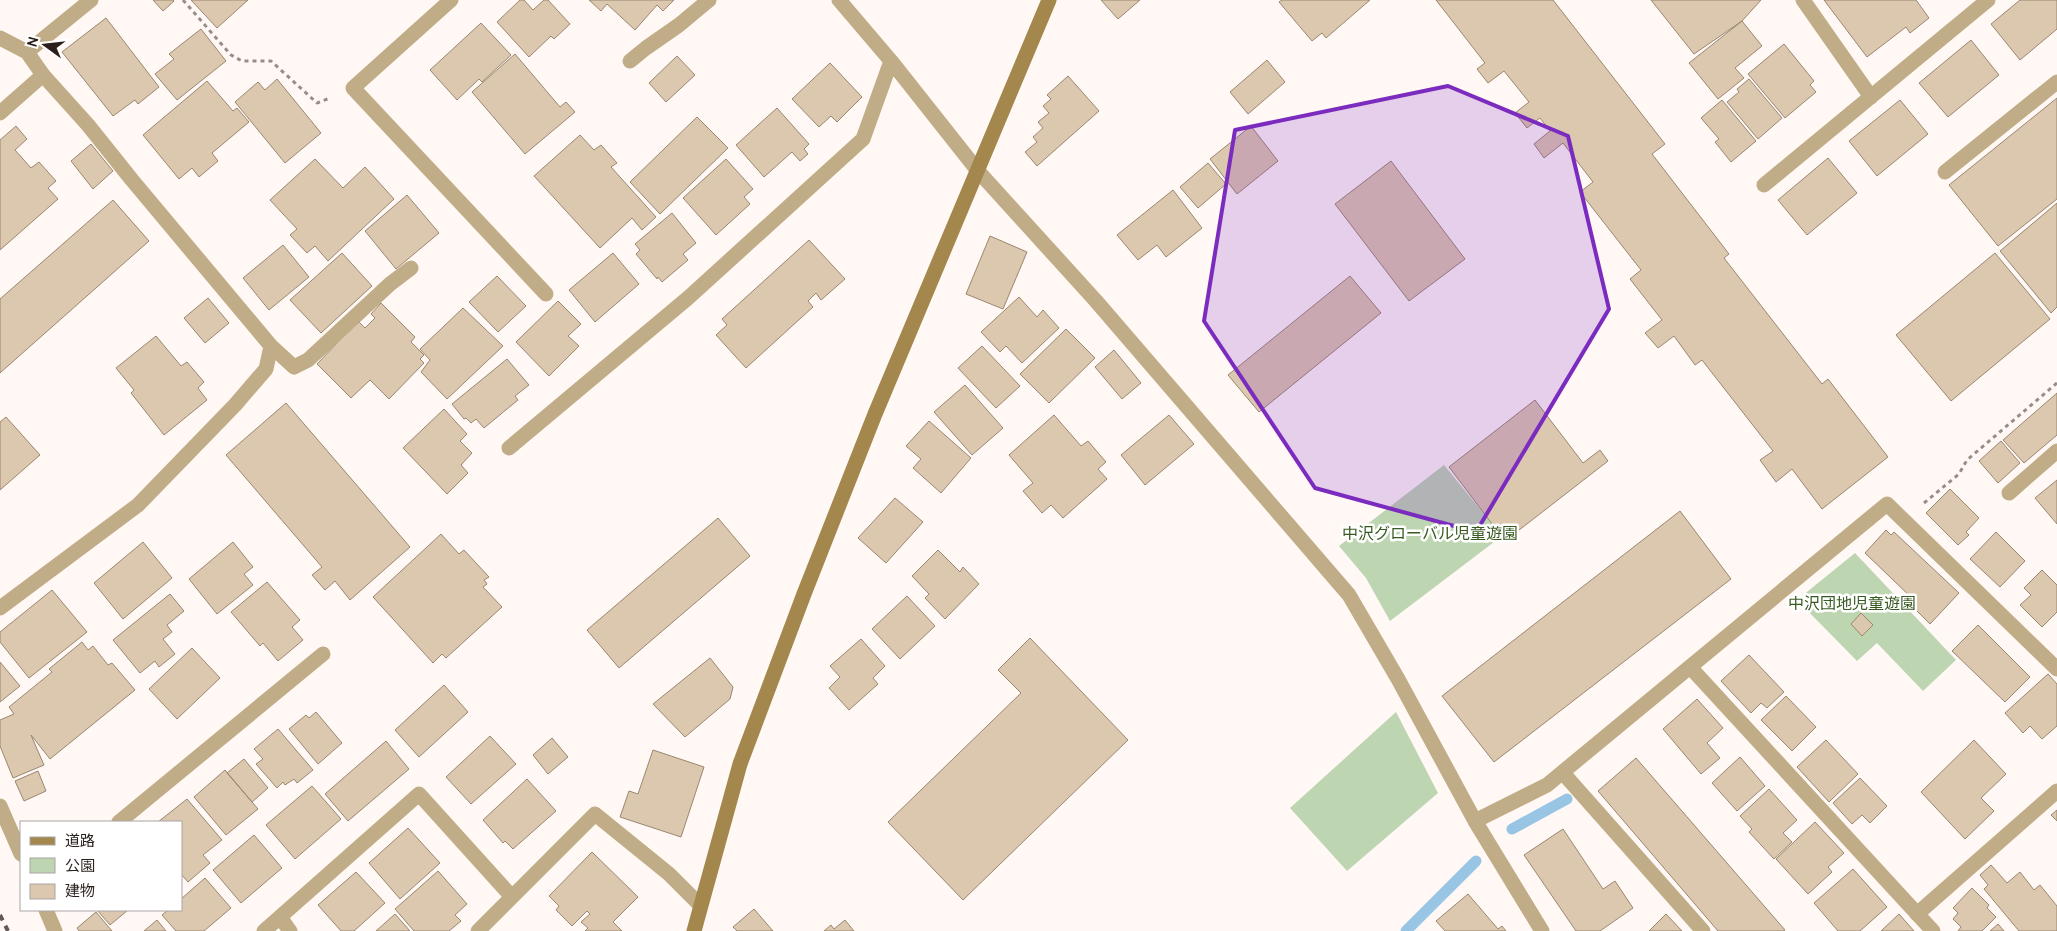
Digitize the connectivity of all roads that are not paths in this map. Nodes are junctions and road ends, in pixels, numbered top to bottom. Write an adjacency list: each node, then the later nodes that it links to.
1 (91, 0): 9 (street)
2 (451, 0): 20 (street)
3 (709, 0): 10 (street)
4 (839, 0): 11 (street)
5 (1048, 0): 16 (street)
6 (1803, 0): 14 (street)
7 (1988, 0): 14 (street)
8 (0, 38): 9 (street)
9 (27, 52): 12 (street)
10 (630, 61)
11 (891, 61): 16 (street); 22 (street)
12 (43, 75): 15 (street); 21 (street)
13 (2057, 82): 17 (street)
14 (1871, 96): 18 (street)
15 (0, 113)
16 (978, 171): 33 (street); 36 (street)
17 (1945, 172)
18 (1764, 185)
19 (411, 268): 21 (street)
20 (546, 294)
21 (271, 346): 25 (street)
22 (509, 448)
23 (2057, 451): 24 (street)
24 (2009, 493)
25 (0, 608)
26 (323, 654): 32 (street)
27 (1690, 667): 28 (street); 29 (street); 38 (street)
28 (2057, 669)
29 (1563, 773): 33 (street); 46 (street)
30 (2057, 790): 38 (street)
31 (0, 806): 34 (street)
32 (120, 821)
33 (1475, 821): 45 (street)
34 (20, 852)
35 (512, 897): 36 (street); 39 (street); 43 (street)
36 (700, 905): 44 (street)
37 (46, 911): 40 (street)
38 (1917, 914): 47 (street)
39 (280, 918): 41 (street); 42 (street)
40 (55, 931)
41 (264, 931)
42 (290, 931)
43 (478, 931)
44 (694, 931)
45 (1542, 931)
46 (1703, 931)
47 (1933, 931)

